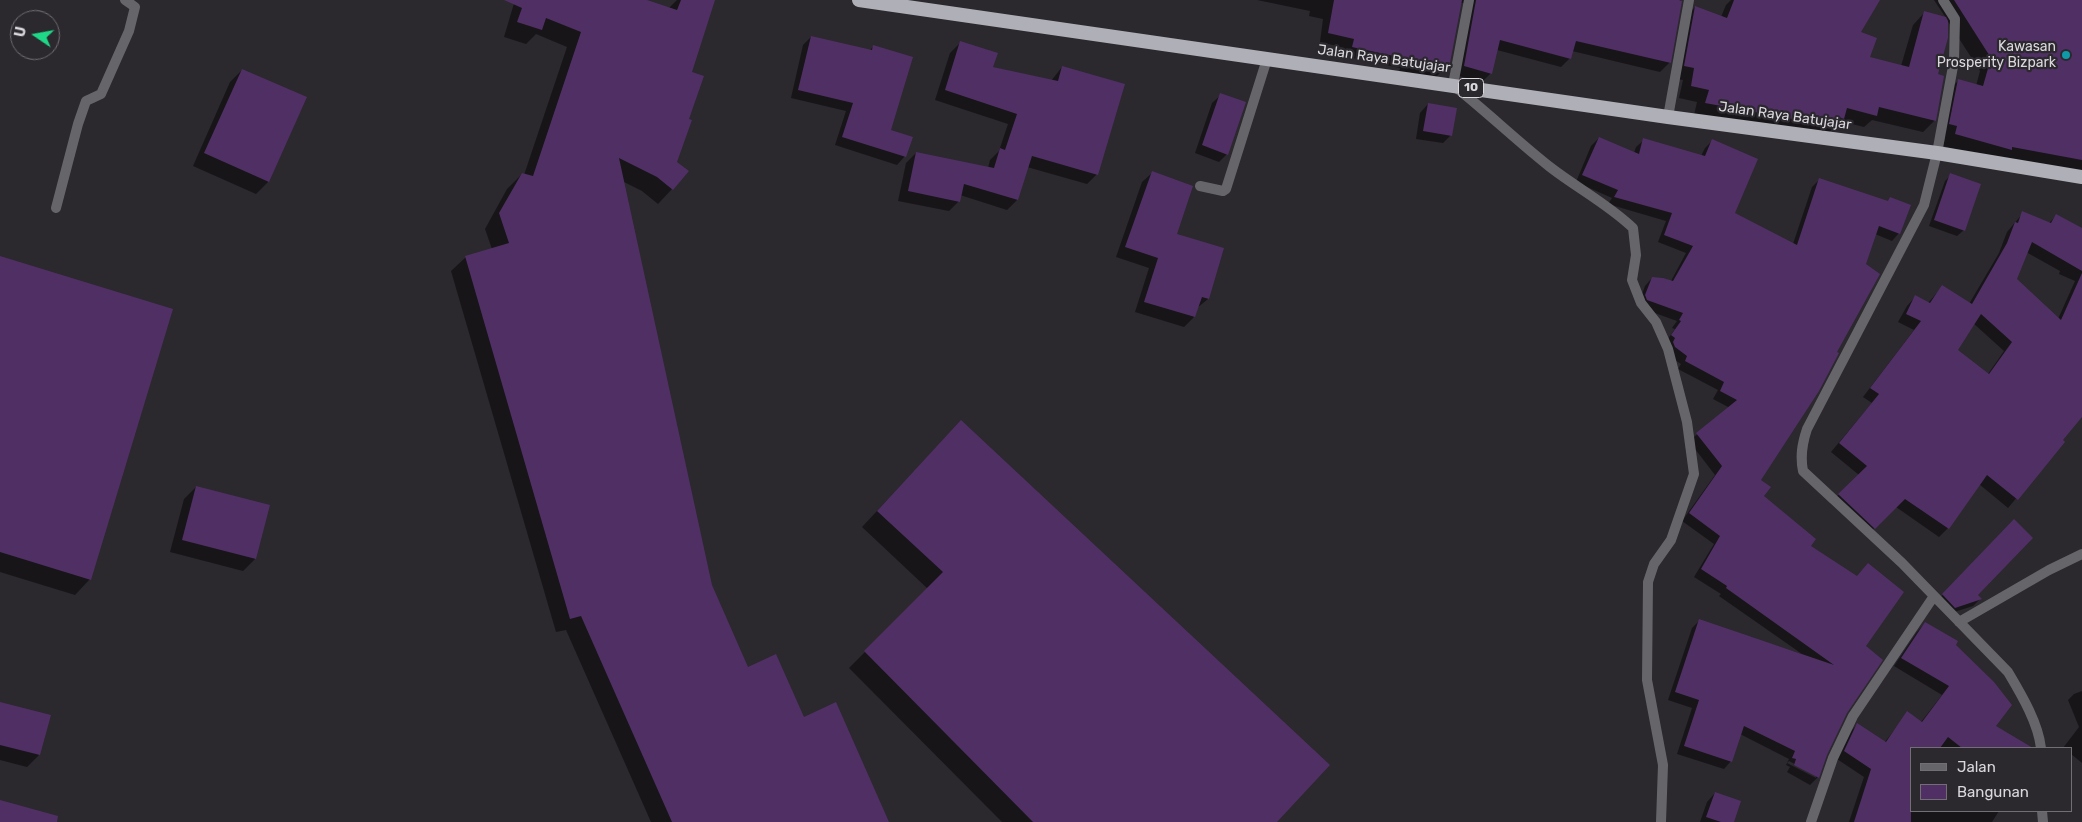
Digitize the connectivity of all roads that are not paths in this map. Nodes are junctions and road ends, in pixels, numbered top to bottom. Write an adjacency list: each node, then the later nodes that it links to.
1 (125, 0): 12 (street)
2 (859, 0): 6 (highway, Jalan Raya Batujajar / 10)
3 (1470, 0): 7 (street)
4 (1690, 0): 8 (street)
5 (1943, 0): 9 (street)
6 (1267, 60): 7 (highway, Jalan Raya Batujajar / 10); 11 (street)
7 (1453, 85): 8 (highway, Jalan Raya Batujajar / 10); 17 (street)
8 (1668, 117): 9 (highway, Jalan Raya Batujajar / 10)
9 (1937, 153): 10 (highway, Jalan Raya Batujajar / 10); 14 (street)
10 (2082, 177)
11 (1200, 186)
12 (56, 208)
13 (2082, 554): 15 (street)
14 (1934, 596): 15 (street); 18 (street)
15 (1959, 622): 16 (street)
16 (2041, 747)
17 (1661, 822)
18 (1810, 822)

